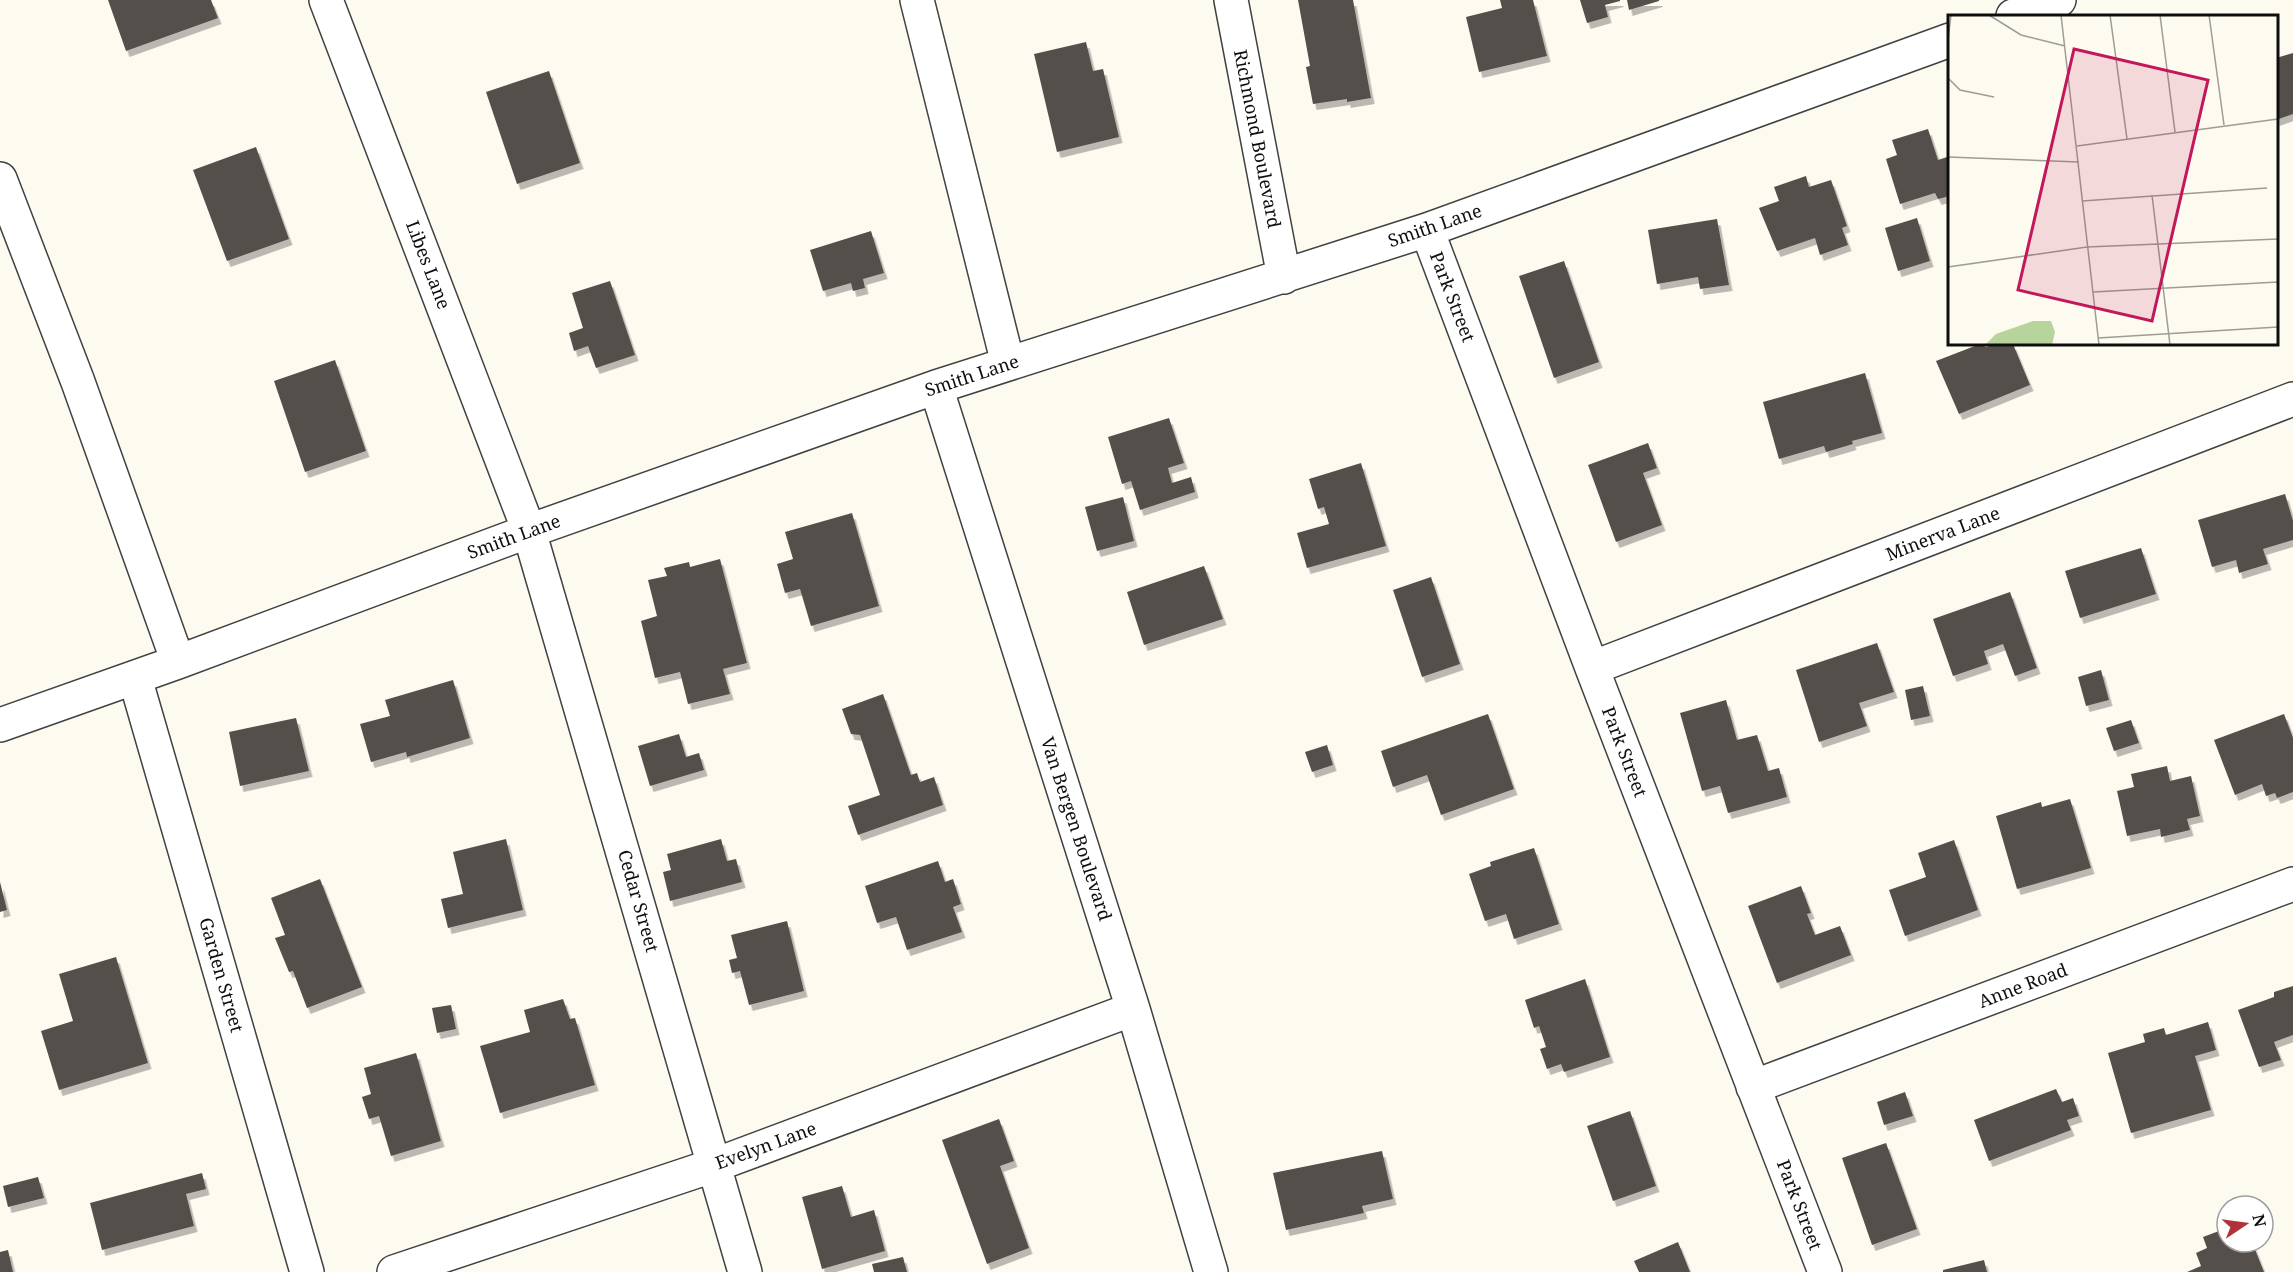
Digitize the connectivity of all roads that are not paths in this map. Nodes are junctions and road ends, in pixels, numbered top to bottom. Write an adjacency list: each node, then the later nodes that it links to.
1 (326, 0): 13 (street, Libes Lane)
2 (917, 0): 10 (street)
3 (1231, 0): 9 (street, Richmond Boulevard)
4 (2059, 0): 5 (street)
5 (2016, 15)
6 (1948, 41): 8 (street, Smith Lane)
7 (0, 179): 14 (street)
8 (1427, 230): 9 (street, Smith Lane); 15 (street, Park Street)
9 (1284, 277): 10 (street, Smith Lane)
10 (1008, 364): 11 (street, Smith Lane)
11 (936, 387): 13 (street, Smith Lane); 19 (street, Van Bergen Boulevard)
12 (2293, 399): 15 (street, Minerva Lane)
13 (529, 531): 14 (street, Smith Lane); 21 (street, Cedar Street)
14 (178, 662): 16 (street, Smith Lane)
15 (1592, 668): 20 (street, Park Street)
16 (135, 678): 17 (street, Smith Lane); 22 (street, Garden Street)
17 (0, 725)
18 (2293, 884): 20 (street, Anne Road)
19 (1134, 1009): 21 (street, Evelyn Lane); 25 (street, Van Bergen Boulevard)
20 (1753, 1087): 26 (street, Park Street)
21 (715, 1165): 23 (street, Evelyn Lane); 24 (street, Cedar Street)
22 (307, 1272)
23 (394, 1272)
24 (745, 1272)
25 (1211, 1272)
26 (1825, 1272)

